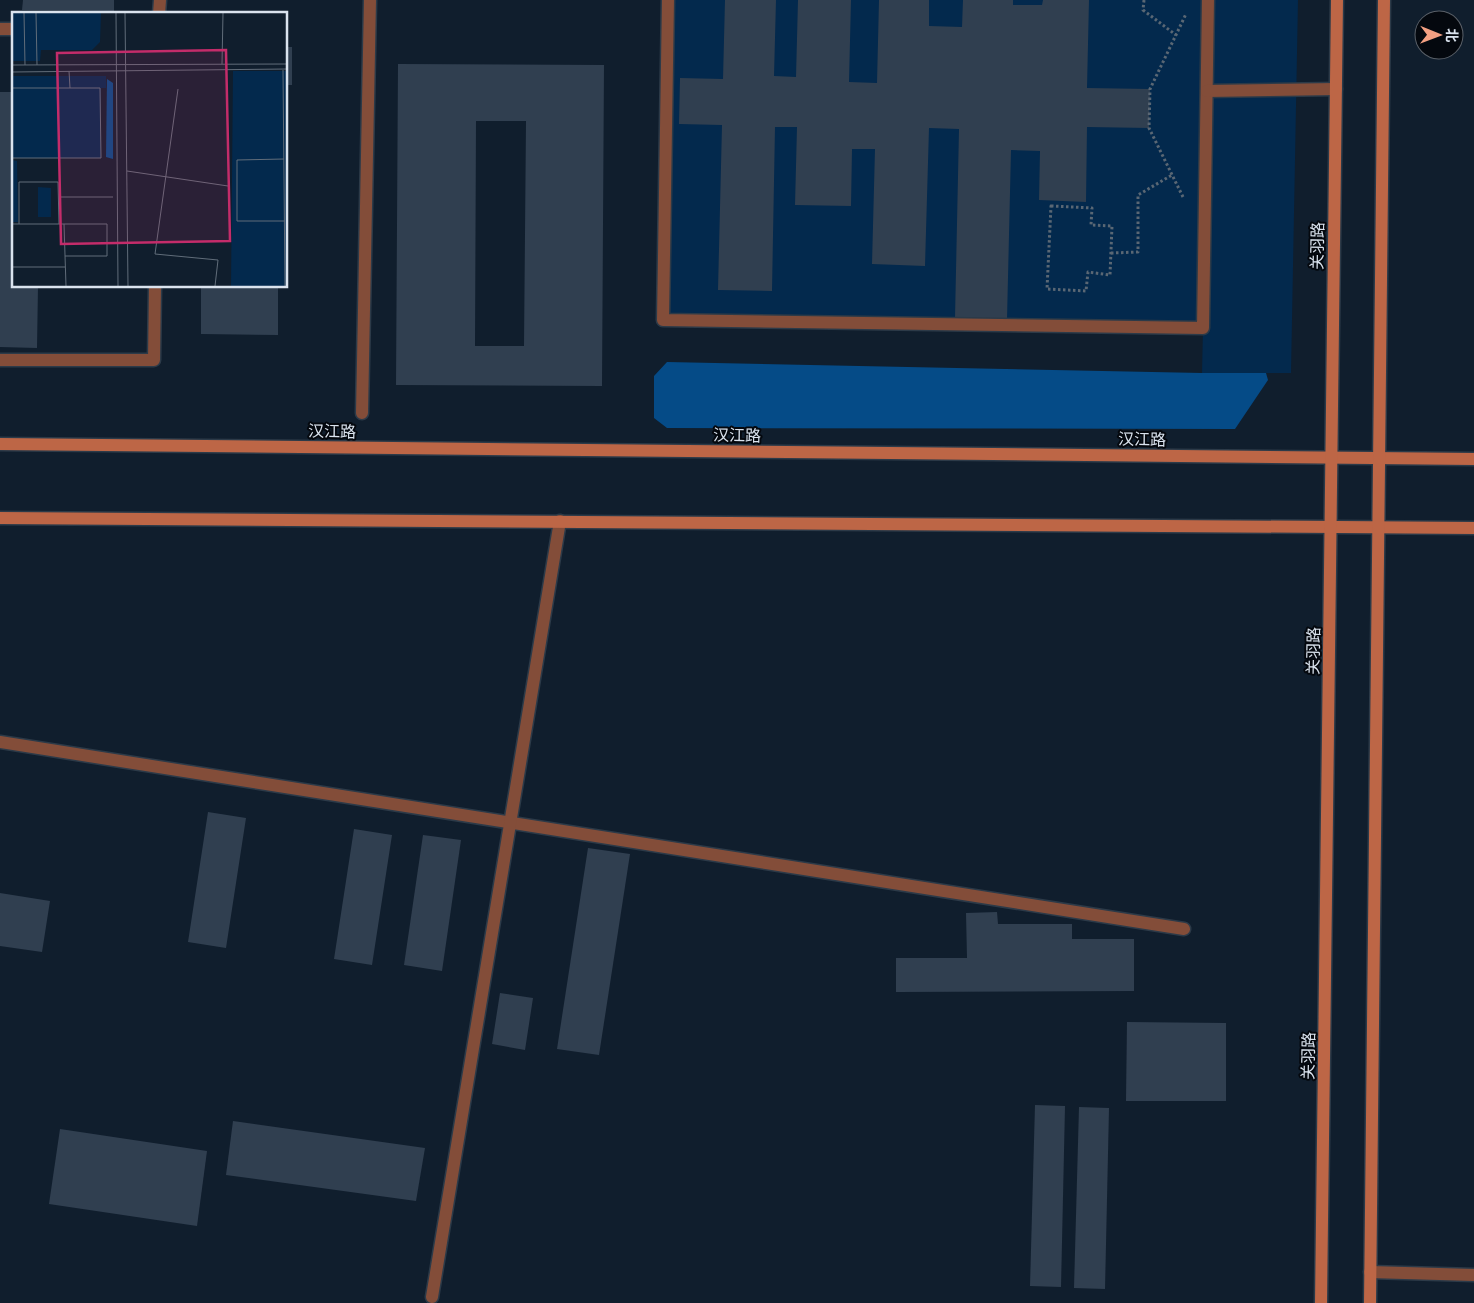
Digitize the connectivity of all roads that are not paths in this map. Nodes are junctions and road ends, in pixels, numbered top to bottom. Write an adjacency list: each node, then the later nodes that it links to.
1 (370, 0): 10 (lane)
2 (668, 0): 7 (lane)
3 (1208, 0): 7 (lane)
4 (1337, 0): 6 (main road, 关羽路)
5 (1384, 0): 13 (main road)
6 (1336, 90): 7 (lane); 12 (main road, 关羽路)
7 (1207, 91)
8 (155, 288): 9 (lane)
9 (0, 360)
10 (362, 413)
11 (0, 444): 12 (main road, 汉江路)
12 (1331, 458): 13 (main road, 汉江路); 17 (main road, 关羽路)
13 (1379, 458): 14 (main road, 汉江路); 18 (main road)
14 (1474, 459)
15 (0, 518): 16 (main road)
16 (560, 521): 17 (main road); 21 (lane)
17 (1330, 526): 18 (main road); 26 (main road, 关羽路)
18 (1378, 527): 19 (main road); 23 (main road)
19 (1474, 528)
20 (0, 742): 21 (lane)
21 (510, 822): 22 (lane); 25 (lane)
22 (1184, 929)
23 (1370, 1272): 24 (lane); 27 (main road)
24 (1474, 1275)
25 (432, 1297)
26 (1321, 1303)
27 (1370, 1303)

